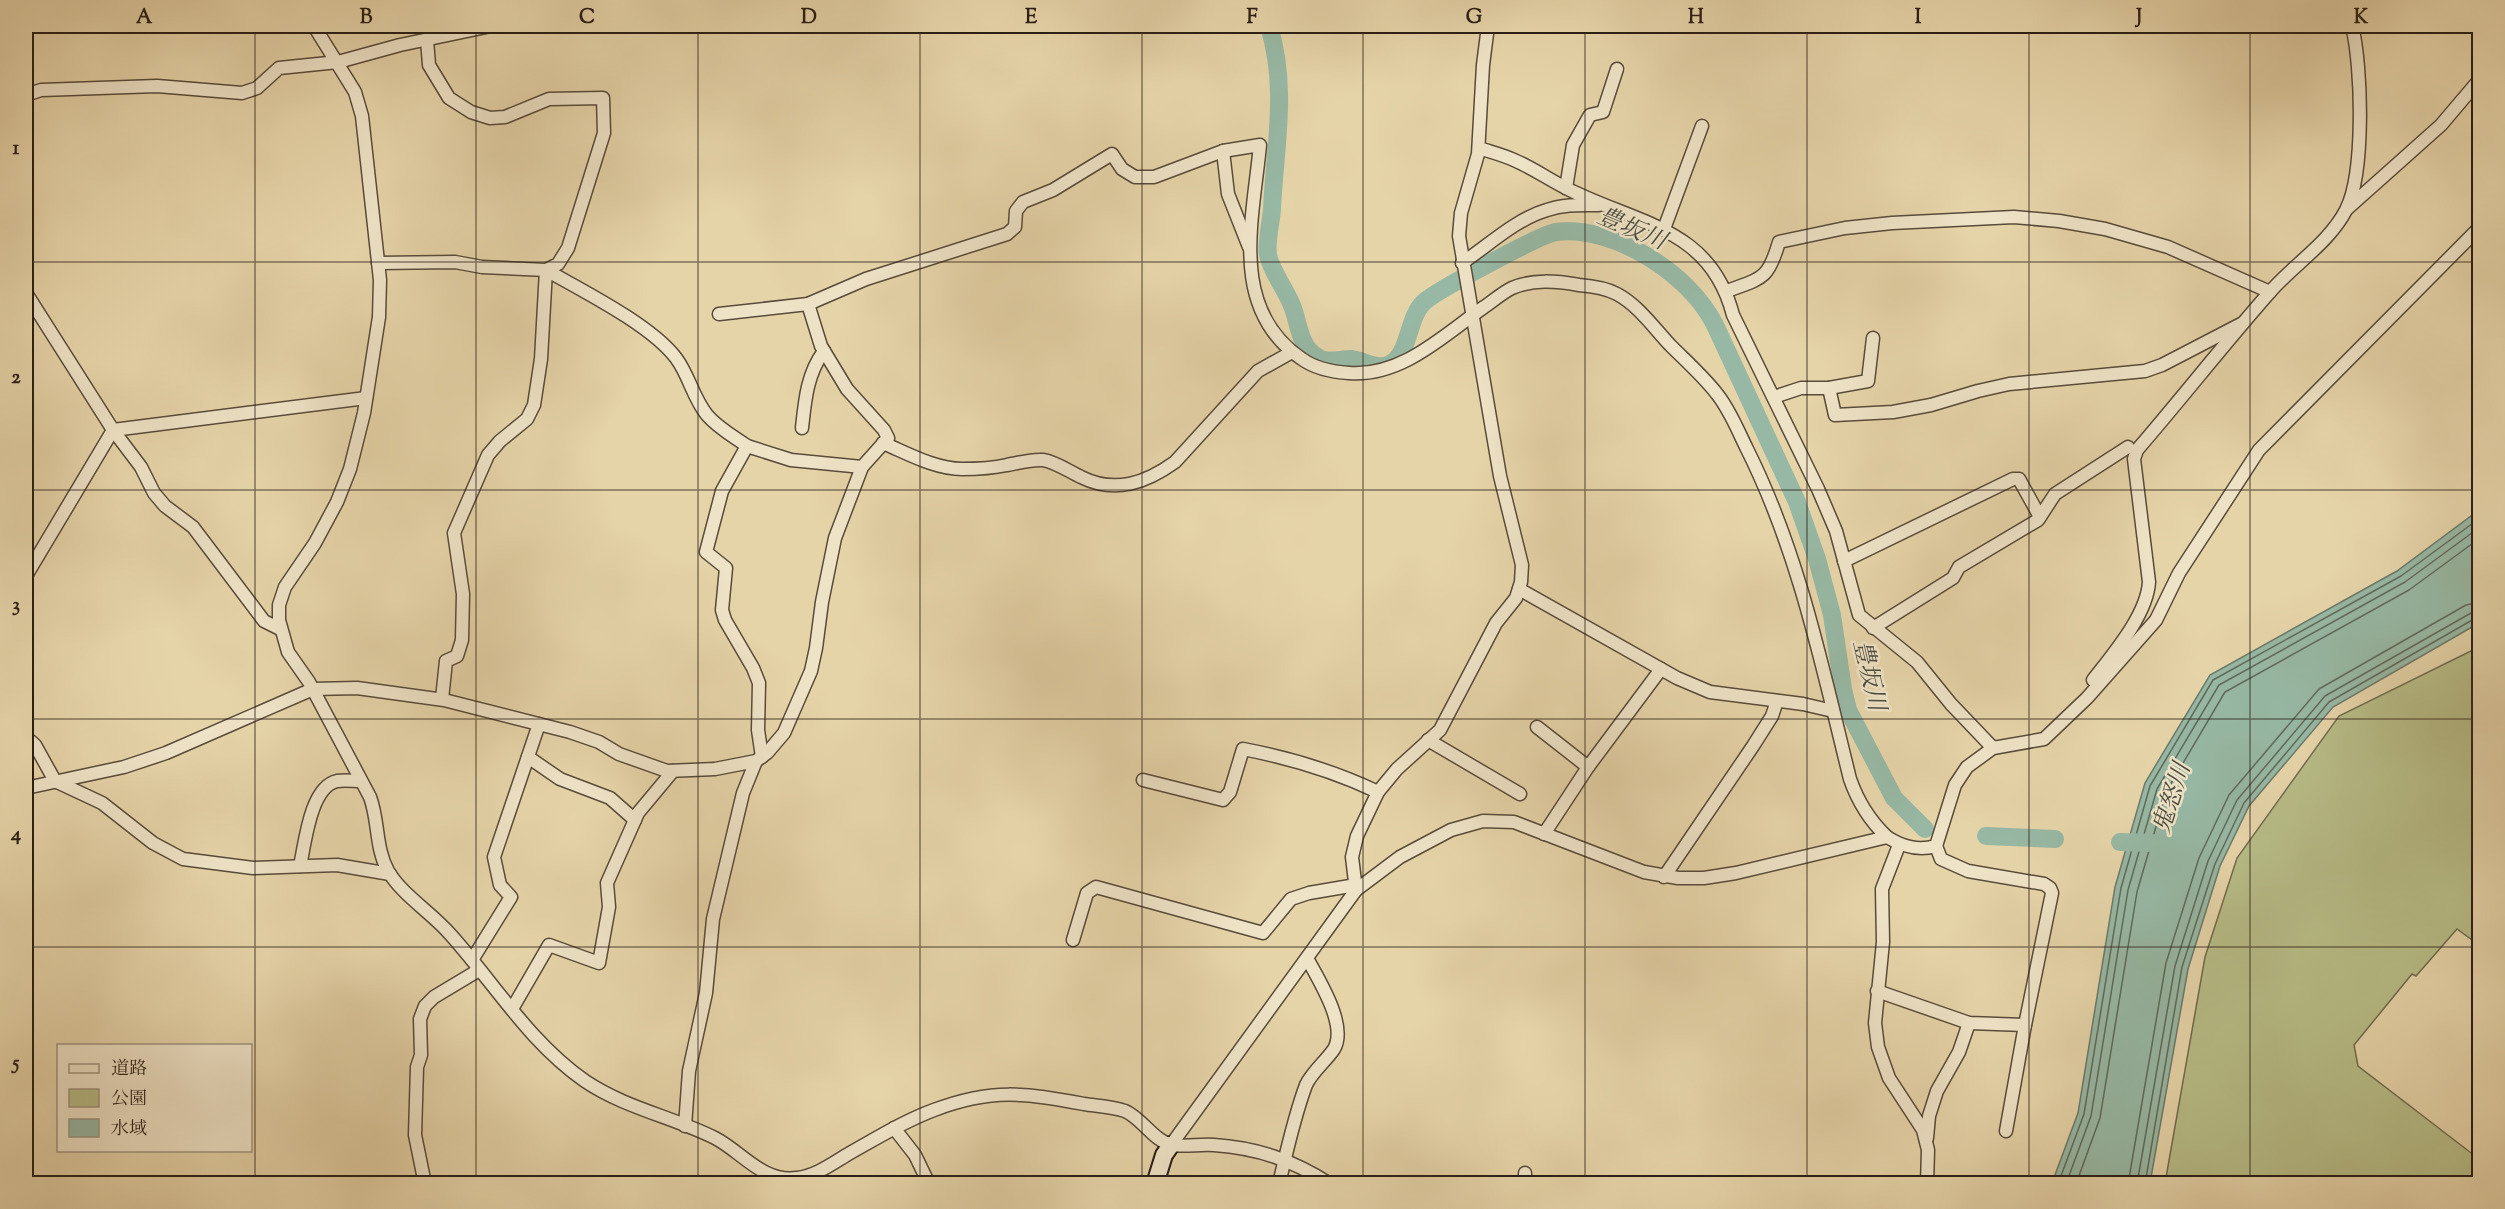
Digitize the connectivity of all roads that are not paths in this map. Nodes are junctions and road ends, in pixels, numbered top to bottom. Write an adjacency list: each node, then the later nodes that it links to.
1 (314, 26): 6 (street)
2 (491, 26): 5 (street)
3 (1488, 26): 11 (street)
4 (2352, 26): 15 (street)
5 (427, 40): 6 (street); 21 (street)
6 (338, 62): 9 (street); 19 (street)
7 (1617, 69): 13 (street)
8 (2480, 79): 15 (street)
9 (26, 95)
10 (1702, 126): 17 (street)
11 (1479, 148): 13 (street); 20 (street)
12 (1223, 151): 18 (street); 18 (street); 25 (street)
13 (1566, 188): 14 (street)
14 (1606, 206): 17 (street); 20 (street)
15 (2347, 208): 23 (street)
16 (2480, 227): 49 (street)
17 (1664, 230): 22 (street)
18 (1251, 251): 31 (street)
19 (378, 263): 21 (street); 33 (street)
20 (1463, 266): 26 (street)
21 (546, 270): 38 (street); 50 (street)
22 (1727, 291): 23 (street); 34 (street)
23 (2270, 292): 28 (street)
24 (26, 293): 36 (street)
25 (808, 304): 27 (street); 30 (street)
26 (1471, 313): 31 (street); 44 (street); 52 (street)
27 (719, 314)
28 (2245, 322): 32 (street); 49 (street)
29 (1873, 338): 32 (street)
30 (824, 351): 35 (street); 37 (street)
31 (1292, 352): 37 (street)
32 (1829, 388): 34 (street)
33 (366, 398): 36 (street); 46 (street)
34 (1774, 398): 42 (street)
35 (802, 428)
36 (114, 429): 43 (street); 46 (street)
37 (884, 442): 40 (street)
38 (747, 446): 40 (street); 59 (street)
39 (2128, 447): 41 (street)
40 (862, 467): 59 (street)
41 (2040, 517): 42 (street); 45 (street)
42 (1844, 561): 45 (street)
43 (26, 576)
44 (1519, 589): 47 (street); 56 (street)
45 (1873, 628): 57 (street)
46 (280, 629): 48 (street)
47 (1661, 669): 51 (street); 60 (street)
48 (313, 689): 50 (street); 62 (street); 63 (street)
49 (2087, 698): 57 (street)
50 (442, 699): 53 (street)
51 (1777, 701): 52 (street); 75 (street)
52 (1833, 711): 70 (street)
53 (539, 724): 58 (street); 61 (street)
54 (1537, 727): 60 (street)
55 (26, 737): 62 (street)
56 (1428, 740): 66 (street); 67 (street)
57 (1993, 748): 71 (street)
58 (528, 757): 68 (street); 79 (street)
59 (759, 759): 61 (street); 84 (street)
60 (1588, 768): 69 (street)
61 (673, 771): 68 (street)
62 (55, 780): 65 (street); 73 (street)
63 (361, 780): 73 (street); 74 (street)
64 (1143, 780): 66 (street)
65 (26, 788)
66 (1378, 792): 76 (street)
67 (1520, 794)
68 (635, 820): 81 (street)
69 (1544, 834): 75 (street); 76 (street)
70 (1887, 837): 72 (street); 75 (street)
71 (1937, 842): 72 (street); 83 (street)
72 (1899, 845): 80 (street)
73 (300, 866): 74 (street)
74 (390, 874): 79 (street)
75 (1665, 877)
76 (1356, 888): 77 (street); 78 (street)
77 (1073, 940)
78 (1307, 958): 88 (street); 89 (street)
79 (476, 965): 81 (street); 90 (street)
80 (1877, 991): 82 (street); 87 (street)
81 (512, 1009): 84 (street)
82 (1969, 1023): 83 (street); 87 (street)
83 (2025, 1025): 86 (street)
84 (685, 1126): 85 (street)
85 (894, 1128): 88 (street); 91 (street)
86 (2006, 1131)
87 (1926, 1142): 95 (street)
88 (1171, 1145): 89 (street); 92 (street)
89 (1285, 1160): 93 (street); 94 (street)
90 (425, 1184)
91 (929, 1184)
92 (1155, 1184)
93 (1279, 1184)
94 (1330, 1184)
95 (1927, 1184)

